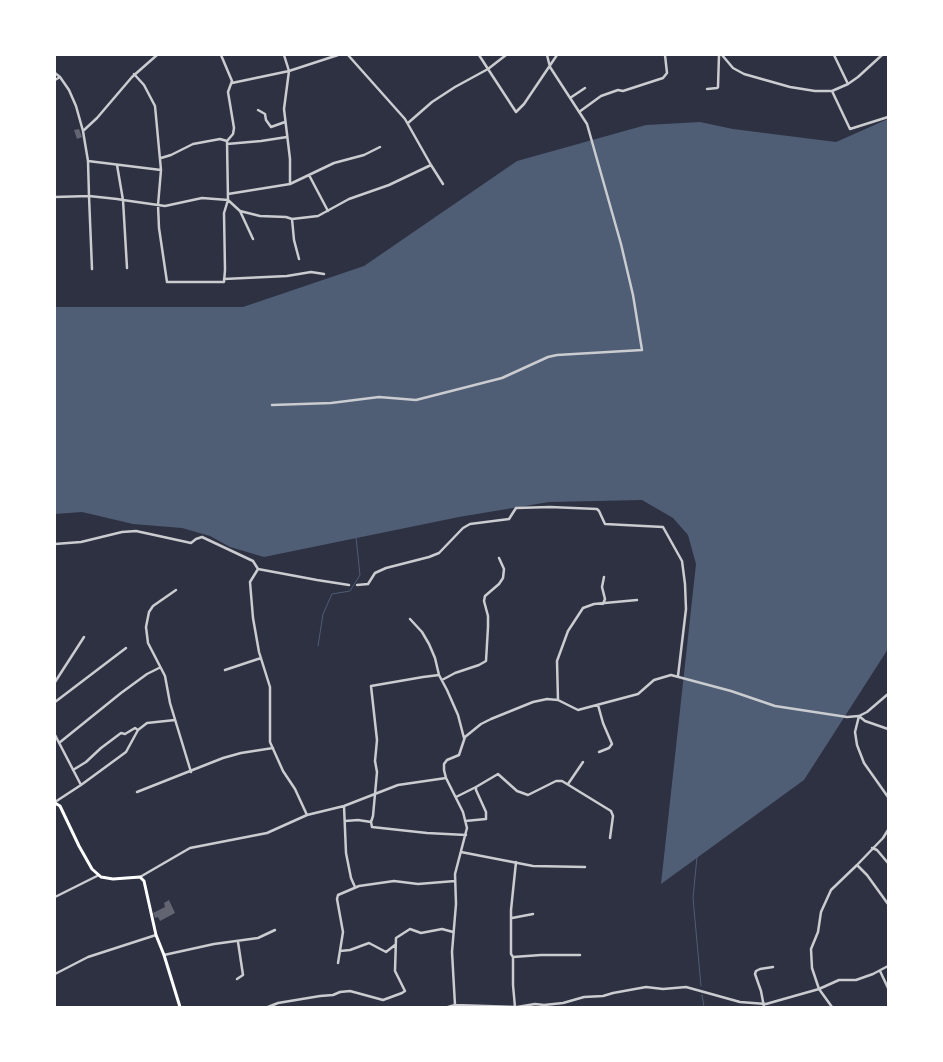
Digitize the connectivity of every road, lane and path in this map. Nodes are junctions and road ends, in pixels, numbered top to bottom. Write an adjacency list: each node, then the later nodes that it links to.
1 (157, 55): 19 (street)
2 (222, 55): 22 (street)
3 (284, 55): 17 (street)
4 (338, 55): 14 (street)
5 (348, 55): 32 (street)
6 (479, 55): 16 (street)
7 (506, 55): 16 (street)
8 (547, 55): 15 (street)
9 (557, 55): 15 (street)
10 (665, 55): 29 (street)
11 (721, 55): 25 (street); 26 (street)
12 (834, 55): 23 (street)
13 (882, 55): 23 (street)
14 (327, 56): 17 (street)
15 (550, 67): 16 (street); 27 (street)
16 (488, 69): 32 (street)
17 (289, 71): 22 (street); 31 (street)
18 (55, 73): 20 (street)
19 (134, 74): 33 (street); 37 (street)
20 (60, 77): 21 (street); 33 (street)
21 (55, 80)
22 (232, 83): 35 (street)
23 (848, 84): 26 (street)
24 (585, 88): 27 (street)
25 (707, 89)
26 (832, 91): 30 (street)
27 (570, 98): 29 (street)
28 (258, 110): 31 (street)
29 (579, 112): 60 (street)
30 (888, 116)
31 (285, 122): 34 (street)
32 (408, 124): 39 (street)
33 (83, 131): 38 (street)
34 (287, 137): 35 (street); 43 (street)
35 (227, 143): 37 (street); 45 (street)
36 (380, 147): 42 (street)
37 (161, 158): 41 (street)
38 (88, 161): 40 (street); 46 (street)
39 (431, 165): 44 (street); 52 (street)
40 (117, 166): 41 (street); 48 (street)
41 (162, 170): 50 (street)
42 (309, 175): 43 (street); 52 (street)
43 (290, 184): 45 (street)
44 (442, 184)
45 (228, 194): 49 (street)
46 (89, 196): 47 (street); 48 (street); 57 (street)
47 (55, 197)
48 (123, 200): 50 (street); 56 (street)
49 (228, 200): 50 (street); 51 (street); 59 (street)
50 (158, 205): 59 (street)
51 (240, 211): 53 (street); 54 (street)
52 (328, 211): 53 (street)
53 (292, 219): 55 (street)
54 (253, 239)
55 (299, 260)
56 (127, 268)
57 (92, 269)
58 (324, 274): 59 (street)
59 (224, 279)
60 (272, 405)
61 (55, 544): 63 (street)
62 (499, 558): 78 (street)
63 (258, 569): 65 (street); 73 (street)
64 (604, 577): 69 (street)
65 (350, 585)
66 (357, 585): 77 (street)
67 (176, 590): 74 (street)
68 (638, 600): 69 (street)
69 (603, 604): 81 (street)
70 (410, 619): 76 (street)
71 (84, 637): 79 (street)
72 (126, 648): 82 (street)
73 (261, 658): 75 (street); 91 (street)
74 (159, 668): 85 (street); 90 (street)
75 (224, 670)
76 (439, 675): 78 (street); 101 (street)
77 (678, 676): 83 (street); 84 (street)
78 (442, 680): 89 (street)
79 (55, 682)
80 (888, 694): 84 (street)
81 (558, 700): 83 (street); 89 (street)
82 (55, 702)
83 (598, 705): 92 (street)
84 (859, 716): 86 (street); 103 (street)
85 (175, 720): 87 (street); 95 (street)
86 (888, 729)
87 (138, 730): 94 (street); 98 (street)
88 (55, 735): 90 (street)
89 (464, 738): 96 (street)
90 (59, 743): 94 (street)
91 (273, 748): 95 (street); 106 (street)
92 (599, 752)
93 (583, 762): 97 (street)
94 (73, 770): 98 (street)
95 (191, 772): 100 (street)
96 (446, 778): 101 (street); 102 (street)
97 (568, 784): 99 (street); 112 (street)
98 (81, 785): 104 (street)
99 (476, 787): 102 (street); 108 (street)
100 (137, 792)
101 (375, 794): 105 (street); 109 (street)
102 (456, 797): 108 (street)
103 (888, 797)
104 (55, 802): 119 (main road)
105 (344, 806): 106 (street); 107 (street)
106 (307, 816): 120 (street)
107 (344, 821): 109 (street); 122 (street)
108 (465, 821): 111 (street)
109 (370, 822): 111 (street)
110 (888, 830): 113 (street)
111 (466, 835): 114 (street)
112 (610, 838)
113 (872, 848): 116 (street); 117 (street)
114 (461, 852): 115 (street); 121 (street)
115 (516, 862): 118 (street); 126 (street)
116 (888, 863)
117 (856, 865): 124 (street); 143 (street)
118 (585, 867)
119 (100, 876): 120 (main road); 123 (street)
120 (140, 877): 129 (main road)
121 (455, 881): 122 (street); 128 (street)
122 (355, 887): 132 (street)
123 (55, 897)
124 (888, 904)
125 (532, 914): 126 (street)
126 (512, 918): 135 (street)
127 (275, 930): 130 (street)
128 (453, 932): 131 (street); 145 (street)
129 (156, 935): 133 (main road); 140 (street)
130 (238, 942): 133 (street); 141 (street)
131 (395, 945): 132 (street); 144 (street)
132 (340, 951): 136 (street)
133 (164, 955): 147 (main road)
134 (580, 955): 135 (street)
135 (513, 957): 151 (street)
136 (338, 964)
137 (888, 966): 139 (street)
138 (773, 967): 146 (street)
139 (880, 971): 142 (street); 143 (street)
140 (55, 974)
141 (237, 979)
142 (888, 988)
143 (819, 989): 146 (street); 152 (street)
144 (283, 1002): 148 (street); 149 (street)
145 (454, 1005): 150 (street); 151 (street)
146 (764, 1005): 151 (street)
147 (180, 1007)
148 (268, 1007)
149 (283, 1007)
150 (448, 1007)
151 (515, 1007)
152 (832, 1007)

